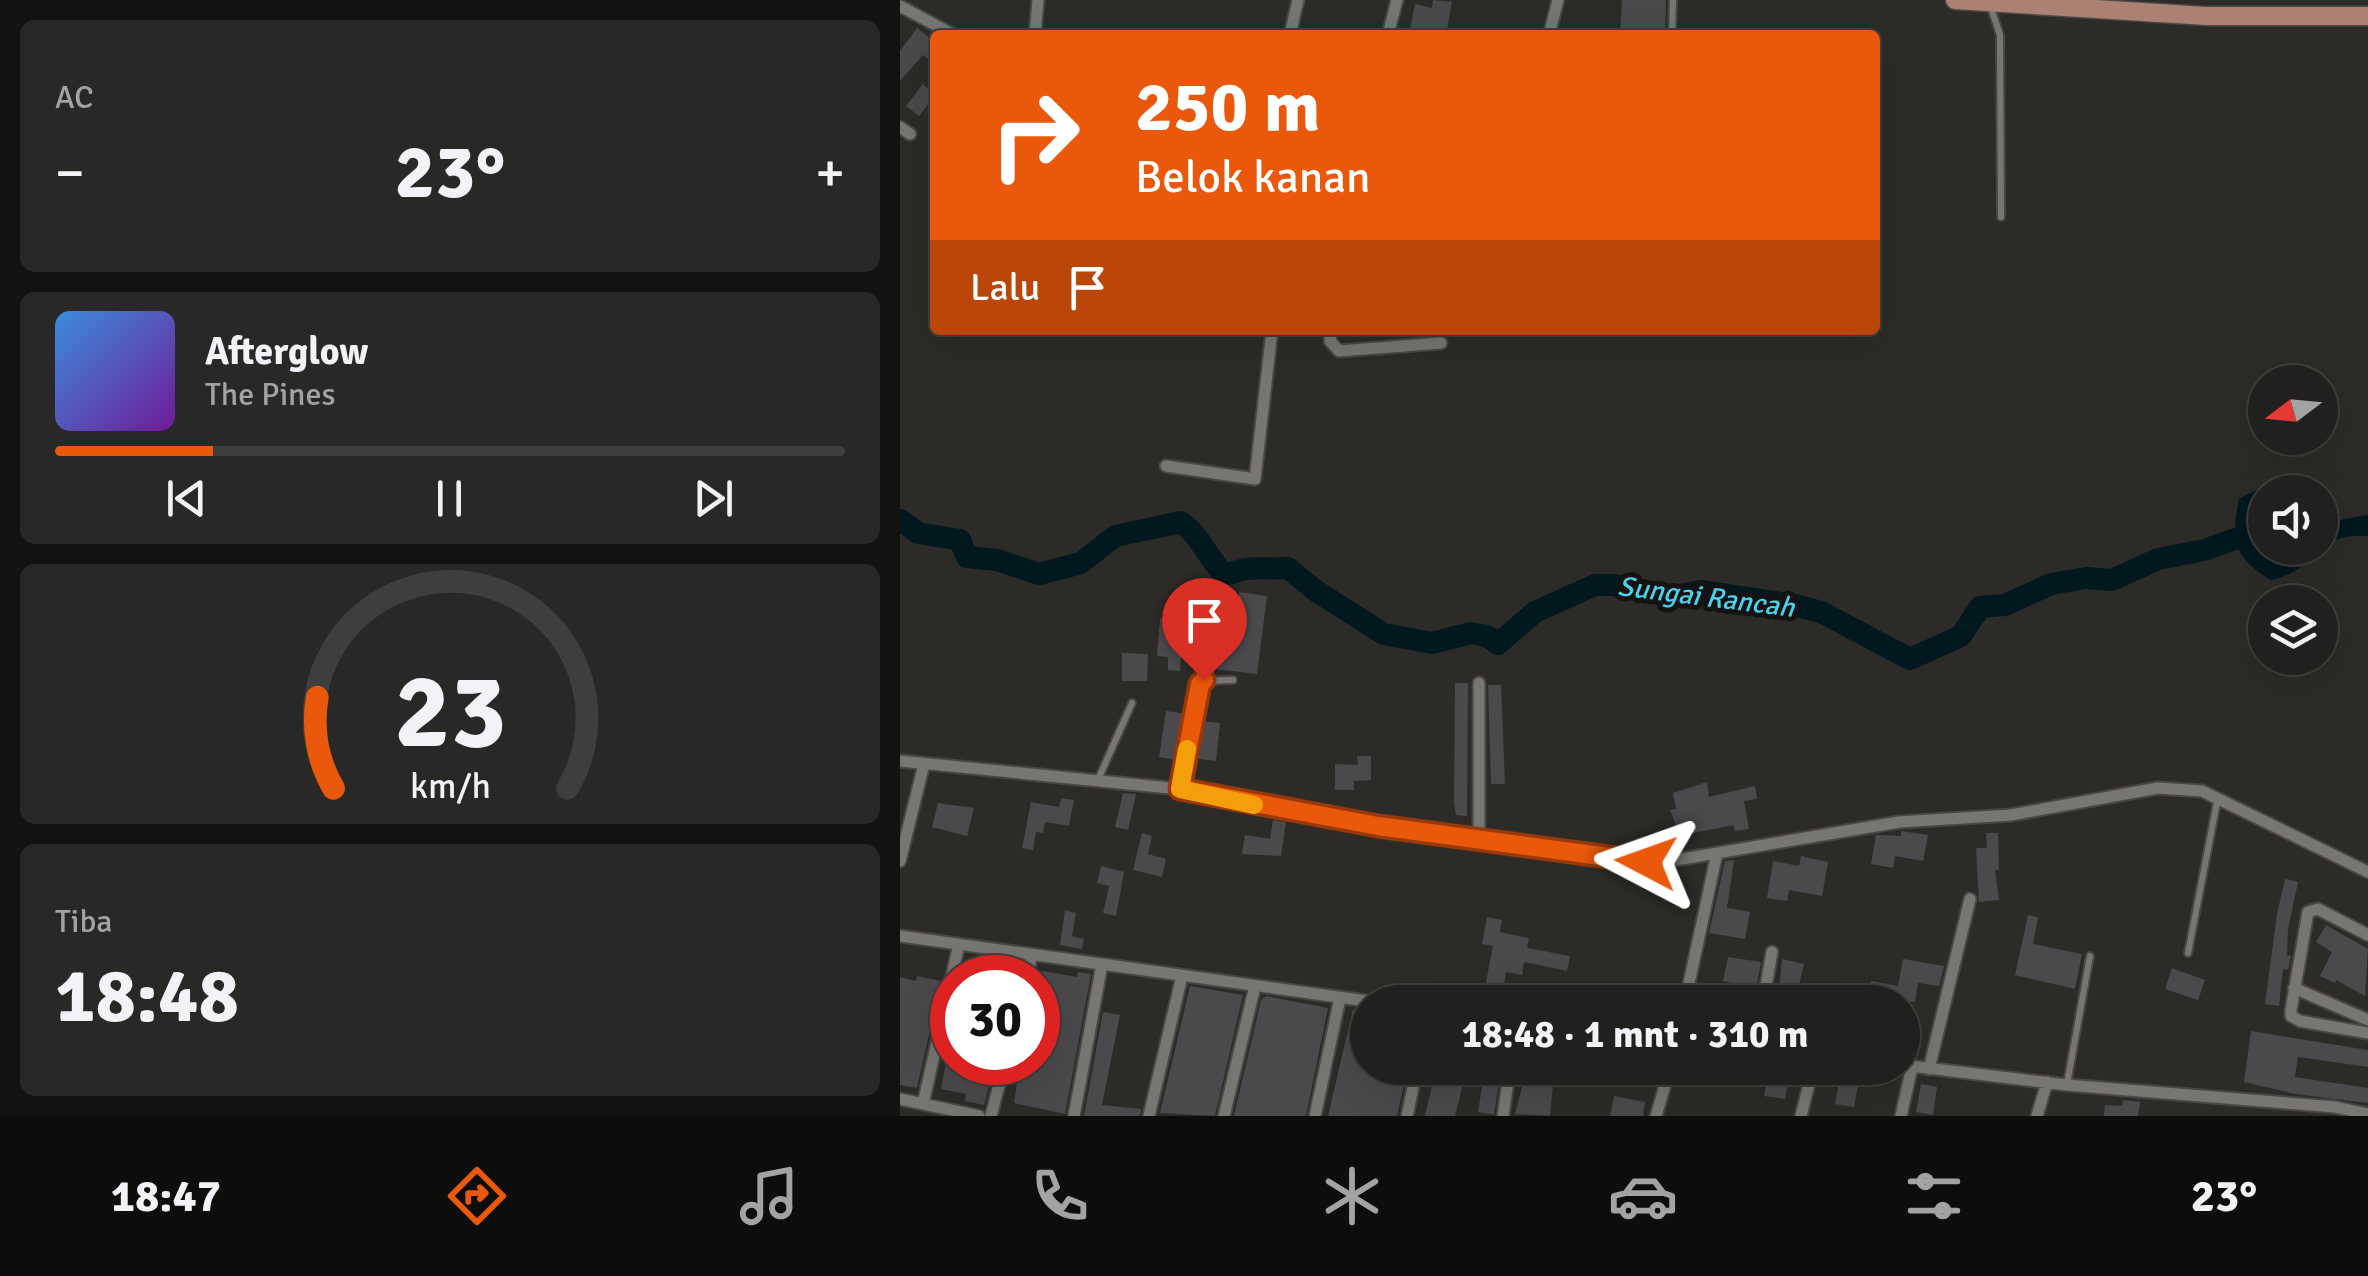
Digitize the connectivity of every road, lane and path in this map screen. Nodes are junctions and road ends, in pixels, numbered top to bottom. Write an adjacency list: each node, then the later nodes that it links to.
1 (1038, 0): 12 (street)
2 (1298, 0): 13 (street)
3 (1396, 0): 14 (street)
4 (1558, 0): 15 (street)
5 (1672, 0): 16 (lane)
6 (1956, 0): 7 (main road)
7 (1988, 2): 9 (main road); 17 (lane)
8 (904, 8): 10 (street); 11 (street)
9 (2368, 16)
10 (900, 23)
11 (945, 30)
12 (1035, 30)
13 (1291, 30)
14 (1389, 30)
15 (1550, 30)
16 (1672, 30)
17 (2001, 217)
18 (1271, 335): 21 (street)
19 (1331, 335): 20 (street)
20 (1441, 343)
21 (1166, 466)
22 (1234, 680): 28 (lane)
23 (1479, 683): 30 (street)
24 (1132, 703): 27 (lane)
25 (900, 761): 26 (street)
26 (924, 764): 27 (street); 32 (street)
27 (1096, 783): 28 (street)
28 (1180, 789): 30 (street)
29 (2218, 798): 31 (street); 33 (street); 39 (lane)
30 (1479, 841): 31 (street)
31 (1716, 853): 44 (street)
32 (900, 861)
33 (2368, 872)
34 (1970, 899): 53 (street)
35 (2368, 934): 47 (street)
36 (900, 936): 37 (street)
37 (959, 944): 40 (street); 64 (street)
38 (1772, 952): 45 (street)
39 (2188, 953)
40 (1032, 954): 42 (street)
41 (2090, 956): 61 (lane)
42 (1102, 964): 43 (street); 68 (street)
43 (1182, 976): 46 (street); 69 (street)
44 (1689, 985)
45 (1766, 985)
46 (1255, 986): 48 (street); 70 (street)
47 (2294, 988): 50 (street); 51 (street)
48 (1340, 998): 49 (street); 71 (street)
49 (1350, 999)
50 (2368, 1020)
51 (2368, 1033)
52 (1920, 1068): 53 (street)
53 (1929, 1069): 54 (street)
54 (2047, 1082): 61 (street); 77 (street)
55 (998, 1085): 67 (street)
56 (1414, 1085): 72 (street)
57 (1508, 1085): 73 (street)
58 (1665, 1085): 74 (street)
59 (1809, 1085): 75 (street)
60 (1905, 1085): 76 (street)
61 (2067, 1085): 63 (street)
62 (900, 1099): 64 (street)
63 (2218, 1099): 65 (street); 78 (street)
64 (924, 1104): 66 (street)
65 (2368, 1114)
66 (979, 1116)
67 (991, 1116)
68 (1074, 1116)
69 (1150, 1116)
70 (1224, 1116)
71 (1315, 1116)
72 (1408, 1116)
73 (1504, 1116)
74 (1656, 1116)
75 (1801, 1116)
76 (1901, 1116)
77 (2038, 1116)
78 (2215, 1116)

